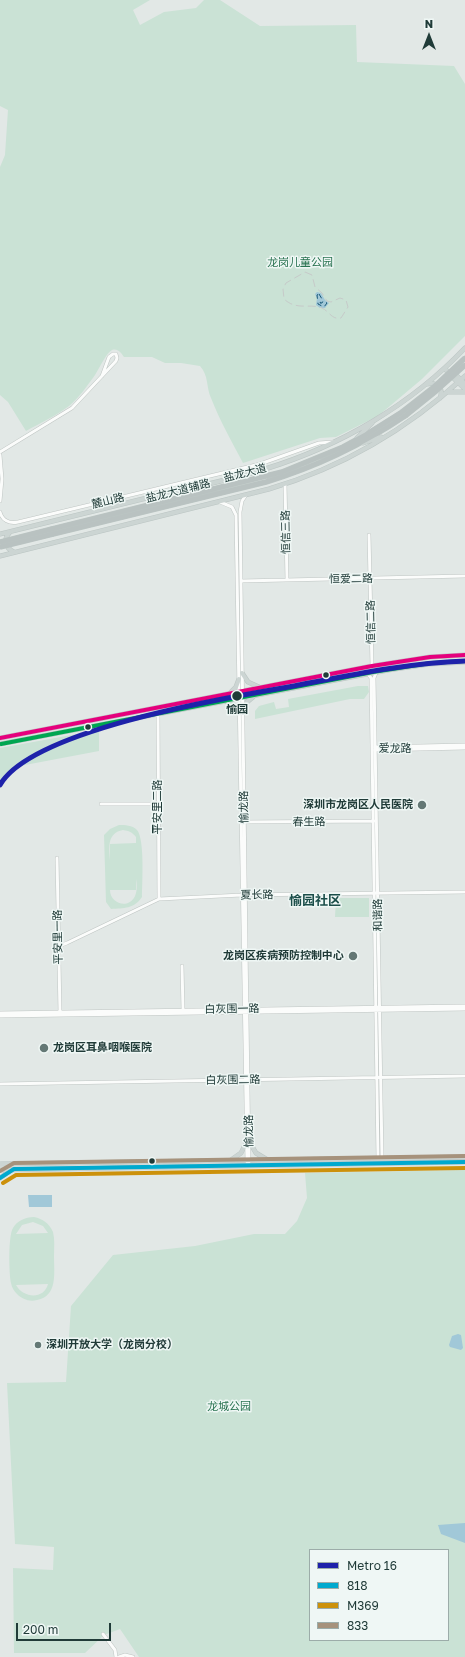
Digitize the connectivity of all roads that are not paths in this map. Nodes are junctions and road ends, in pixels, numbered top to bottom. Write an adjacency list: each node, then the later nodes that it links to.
1 (465, 348): 2 (main road, 盐龙大道辅路)
2 (461, 352): 4 (main road); 5 (main road, 盐龙大道辅路)
3 (465, 358): 15 (highway, 盐龙大道, bridge)
4 (465, 365): 15 (highway, 盐龙大道, bridge)
5 (445, 368): 8 (main road); 9 (main road, 盐龙大道辅路)
6 (102, 376): 6 (street); 20 (street)
7 (465, 376): 8 (main road, 盐龙大道辅路)
8 (459, 381): 10 (main road); 11 (main road); 12 (main road, 盐龙大道辅路)
9 (427, 384): 14 (main road); 16 (main road, 盐龙大道辅路)
10 (465, 384)
11 (465, 389)
12 (446, 392): 13 (main road); 14 (main road, 盐龙大道辅路)
13 (465, 392)
14 (440, 398): 17 (main road, 盐龙大道辅路)
15 (403, 414): 19 (highway, 盐龙大道)
16 (377, 419): 18 (main road, 盐龙大道辅路); 19 (main road)
17 (389, 434): 19 (main road); 22 (main road, 盐龙大道辅路)
18 (336, 442): 27 (street, 麓山路); 28 (main road, 盐龙大道辅路)
19 (356, 443): 30 (highway, 盐龙大道)
20 (0, 452)
21 (0, 455): 24 (street)
22 (285, 484): 23 (main road, 盐龙大道辅路); 39 (street, 恒信三路)
23 (247, 494): 25 (main road, 盐龙大道辅路); 40 (street, 愉龙路)
24 (0, 501)
25 (217, 502): 35 (main road, 盐龙大道辅路); 40 (street, 愉龙路)
26 (0, 512): 27 (street, 麓山路)
27 (56, 513): 28 (street)
28 (57, 520): 29 (main road, 盐龙大道辅路)
29 (12, 531): 31 (main road, 盐龙大道辅路); 35 (main road)
30 (52, 532): 33 (highway, 盐龙大道, bridge); 34 (highway, 盐龙大道, bridge)
31 (0, 534)
32 (369, 535): 38 (street, 恒信二路)
33 (0, 542)
34 (0, 547)
35 (15, 552): 36 (main road, 盐龙大道辅路)
36 (0, 556)
37 (465, 576): 38 (street, 恒爱二路)
38 (370, 578): 39 (street, 恒爱二路); 43 (street, 恒信二路)
39 (287, 580): 40 (street, 恒爱二路)
40 (239, 581): 44 (street, 愉龙路); 47 (street, 愉龙路)
41 (465, 655): 43 (main road)
42 (465, 662): 45 (main road)
43 (372, 666): 48 (main road)
44 (242, 673): 48 (main road); 49 (street, 愉龙路)
45 (376, 673): 46 (main road); 63 (street, 和谐路)
46 (368, 674): 51 (main road); 63 (street, 和谐路)
47 (239, 679): 49 (street, 愉龙路); 50 (main road)
48 (264, 687): 49 (main road)
49 (241, 691): 50 (main road); 52 (street, 愉龙路)
50 (230, 693): 54 (main road)
51 (257, 695): 52 (main road); 55 (main road)
52 (241, 698): 53 (main road); 55 (street, 愉龙路)
53 (222, 702): 55 (main road); 56 (main road)
54 (140, 710): 57 (main road); 58 (main road)
55 (241, 713): 68 (street, 愉龙路)
56 (158, 714): 57 (main road); 66 (street, 平安里二路)
57 (142, 717): 59 (main road)
58 (32, 731): 59 (main road); 60 (main road)
59 (34, 737): 61 (main road)
60 (0, 738)
61 (0, 744)
62 (465, 745): 63 (street, 爱龙路)
63 (374, 748): 64 (street, 爱龙路); 67 (street, 和谐路)
64 (465, 748)
65 (101, 804): 66 (street)
66 (158, 804): 73 (street, 平安里二路)
67 (375, 821): 68 (street, 春生路); 71 (street, 和谐路)
68 (243, 822): 72 (street, 愉龙路)
69 (57, 858): 74 (street, 平安里一路)
70 (465, 892): 71 (street, 夏长路)
71 (376, 893): 72 (street, 夏长路); 77 (street, 和谐路)
72 (244, 895): 73 (street, 夏长路); 79 (street, 愉龙路)
73 (159, 899): 74 (street, 夏长路)
74 (59, 946): 83 (street, 平安里一路)
75 (182, 966): 81 (street)
76 (465, 1006): 77 (street, 白灰围一路)
77 (377, 1007): 79 (street, 白灰围一路); 80 (street, 和谐路)
78 (465, 1009): 80 (street, 白灰围一路)
79 (246, 1011): 80 (street, 白灰围一路); 81 (street, 白灰围一路); 87 (street, 愉龙路)
80 (378, 1011): 86 (street, 和谐路)
81 (183, 1012): 83 (street, 白灰围一路)
82 (0, 1013): 83 (street, 白灰围一路)
83 (60, 1013): 84 (street, 白灰围一路)
84 (0, 1016)
85 (465, 1076): 86 (street, 白灰围二路)
86 (379, 1078): 87 (street, 白灰围二路); 91 (street, 和谐路)
87 (247, 1080): 88 (street, 白灰围二路); 89 (street, 愉龙路)
88 (0, 1084)
89 (248, 1143): 92 (street, 愉龙路); 93 (main road); 95 (main road)
90 (465, 1157): 91 (main road)
91 (380, 1158): 93 (main road)
92 (248, 1160): 93 (main road); 95 (main road); 99 (street, 愉龙路)
93 (270, 1160)
94 (197, 1161): 95 (main road); 98 (main road); 100 (street)
95 (228, 1161)
96 (465, 1162): 99 (main road)
97 (0, 1163): 98 (main road)
98 (41, 1164): 101 (main road)
99 (248, 1166): 100 (main road)
100 (197, 1167): 101 (main road)
101 (41, 1169): 103 (main road)
102 (0, 1170): 103 (main road)
103 (14, 1170): 104 (main road)
104 (0, 1178)
105 (103, 1634): 106 (street)
106 (118, 1657): 107 (street)
107 (133, 1657)

